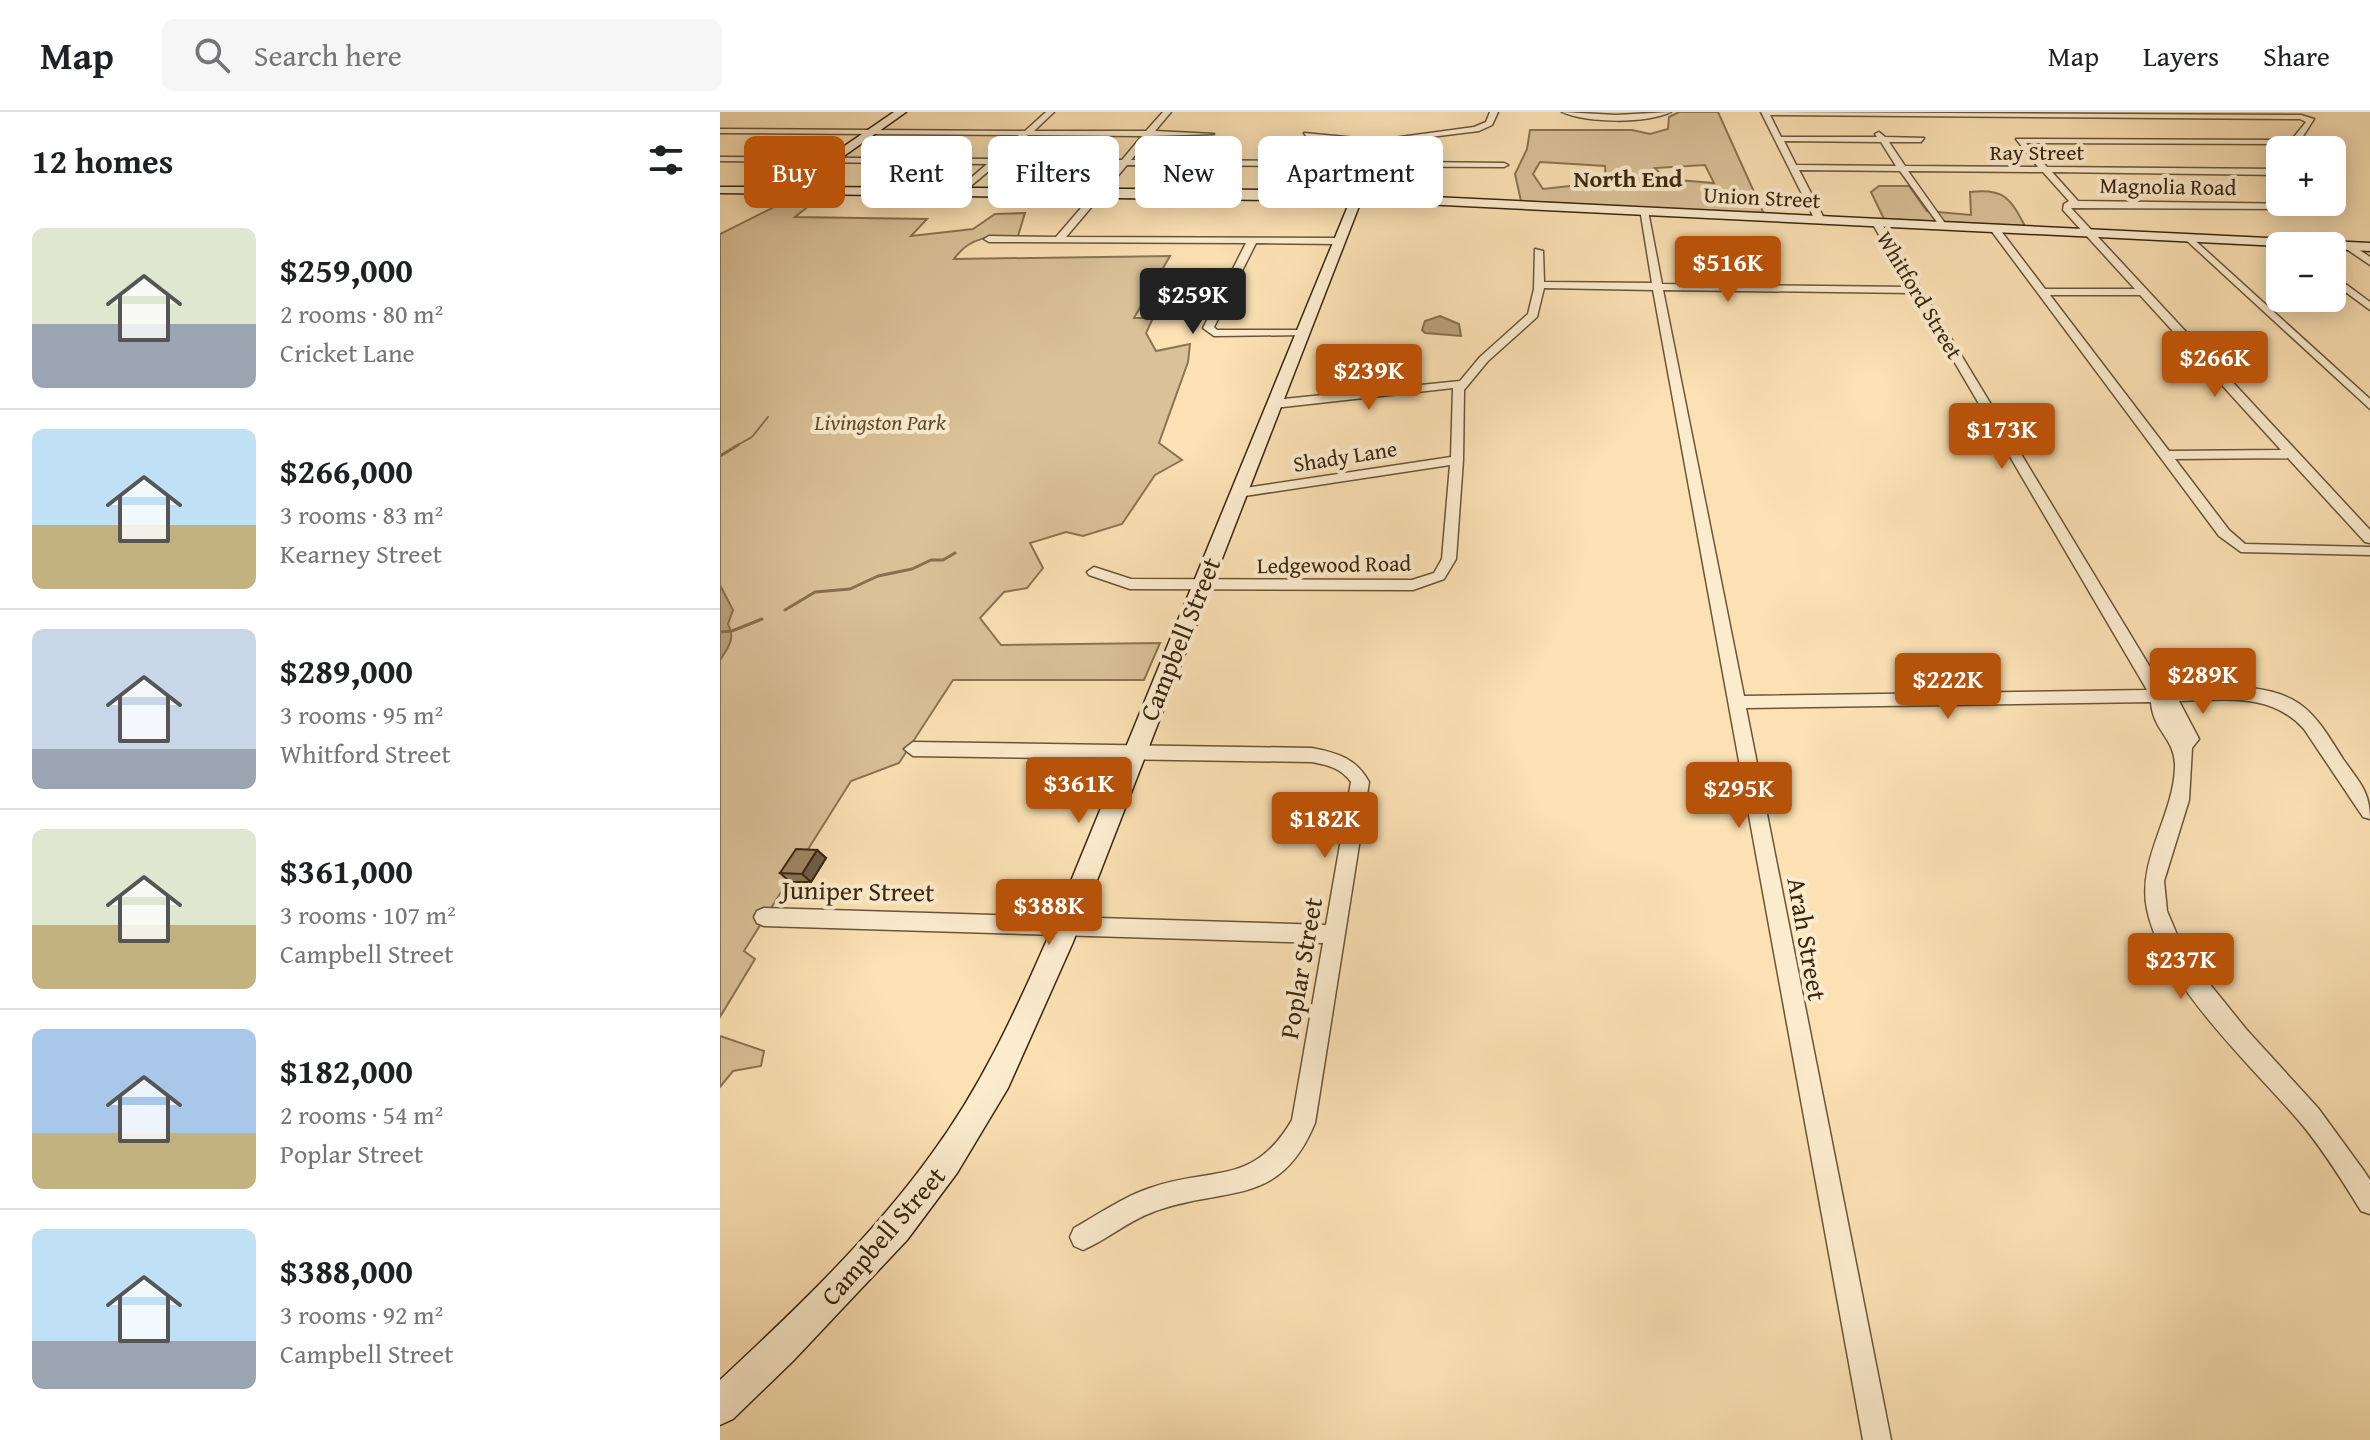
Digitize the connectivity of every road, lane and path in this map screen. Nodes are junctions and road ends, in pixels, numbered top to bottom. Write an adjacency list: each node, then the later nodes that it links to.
1 (901, 112): 12 (street)
2 (1050, 112): 13 (street)
3 (1167, 112): 14 (street)
4 (1494, 112): 19 (street)
5 (1566, 112): 6 (street)
6 (1667, 112)
7 (1765, 112): 8 (street); 20 (street)
8 (1864, 113): 9 (street); 21 (street)
9 (1989, 113): 10 (street)
10 (2116, 114): 37 (street)
11 (720, 131): 12 (street)
12 (872, 132): 13 (street); 23 (street)
13 (1027, 133): 14 (street); 17 (street)
14 (1149, 134): 15 (street); 29 (street)
15 (1210, 134)
16 (1307, 135): 18 (street)
17 (1024, 136)
18 (1316, 136)
19 (1419, 136)
20 (1779, 139): 21 (street); 34 (street)
21 (1883, 140): 22 (street); 35 (street)
22 (1921, 140)
23 (845, 151)
24 (720, 159): 25 (street)
25 (744, 159)
26 (845, 160): 27 (street)
27 (988, 161)
28 (1119, 162): 29 (street)
29 (1126, 162): 30 (street); 36 (street)
30 (1258, 163)
31 (1443, 165): 32 (street)
32 (1504, 165)
33 (988, 167): 39 (street)
34 (1793, 167): 35 (street, Ray Street); 50 (street)
35 (1904, 169): 37 (street, Ray Street); 52 (street)
36 (1119, 170)
37 (2044, 170): 38 (street, Ray Street); 45 (street)
38 (2266, 172)
39 (972, 181)
40 (720, 190): 41 (street, Union Street)
41 (744, 190)
42 (1119, 192): 43 (street, Union Street)
43 (1258, 194)
44 (1443, 201): 49 (street, Union Street)
45 (2076, 204): 46 (street, Magnolia Road); 54 (street)
46 (2266, 206)
47 (1086, 208): 55 (street)
48 (1352, 208): 59 (street, Campbell Street)
49 (1643, 211): 50 (street, Union Street); 66 (street, Arah Street)
50 (1820, 220): 51 (street, Union Street)
51 (1877, 223): 52 (street, Union Street); 68 (street, Whitford Street)
52 (1942, 226): 53 (street, Union Street)
53 (1995, 229): 54 (street, Union Street); 69 (street)
54 (2088, 233): 56 (street, Union Street); 70 (street)
55 (1060, 238): 57 (street); 58 (street)
56 (2189, 238): 60 (street, Union Street); 74 (street)
57 (989, 239)
58 (1252, 241): 59 (street); 72 (street)
59 (1338, 241): 72 (street, Campbell Street)
60 (2266, 243)
61 (2348, 246): 62 (street, Union Street); 64 (street)
62 (2370, 247)
63 (1538, 251): 65 (street)
64 (2370, 262)
65 (1539, 285): 66 (street); 73 (street)
66 (1659, 286): 68 (street); 85 (street, Arah Street)
67 (2346, 288): 71 (street)
68 (1918, 290): 84 (street, Whitford Street)
69 (2041, 292): 70 (street); 77 (street)
70 (2143, 292): 76 (street)
71 (2370, 307)
72 (1302, 333): 75 (street, Campbell Street)
73 (1461, 384): 75 (street); 78 (street, Ledgewood Road)
74 (2369, 403)
75 (1274, 404): 79 (street, Campbell Street)
76 (2291, 454): 77 (street); 80 (street)
77 (2165, 455): 81 (street)
78 (1457, 460): 79 (street, Shady Lane); 83 (street, Ledgewood Road)
79 (1238, 493): 83 (street, Campbell Street)
80 (2370, 539)
81 (2370, 551)
82 (1094, 572): 83 (street, Ledgewood Road)
83 (1201, 585): 87 (street, Campbell Street)
84 (2160, 696): 85 (street); 88 (street); 92 (street, Whitford Street)
85 (1735, 702): 95 (street, Arah Street)
86 (913, 749): 87 (street, Poplar Street)
87 (1135, 752): 90 (street, Campbell Street); 91 (street, Poplar Street)
88 (2370, 812)
89 (764, 917): 90 (street, Juniper Street)
90 (1064, 925): 91 (street, Juniper Street); 94 (street, Campbell Street)
91 (1335, 934): 93 (street, Poplar Street)
92 (2370, 1202)
93 (1083, 1237)
94 (720, 1406)
95 (1877, 1440)

